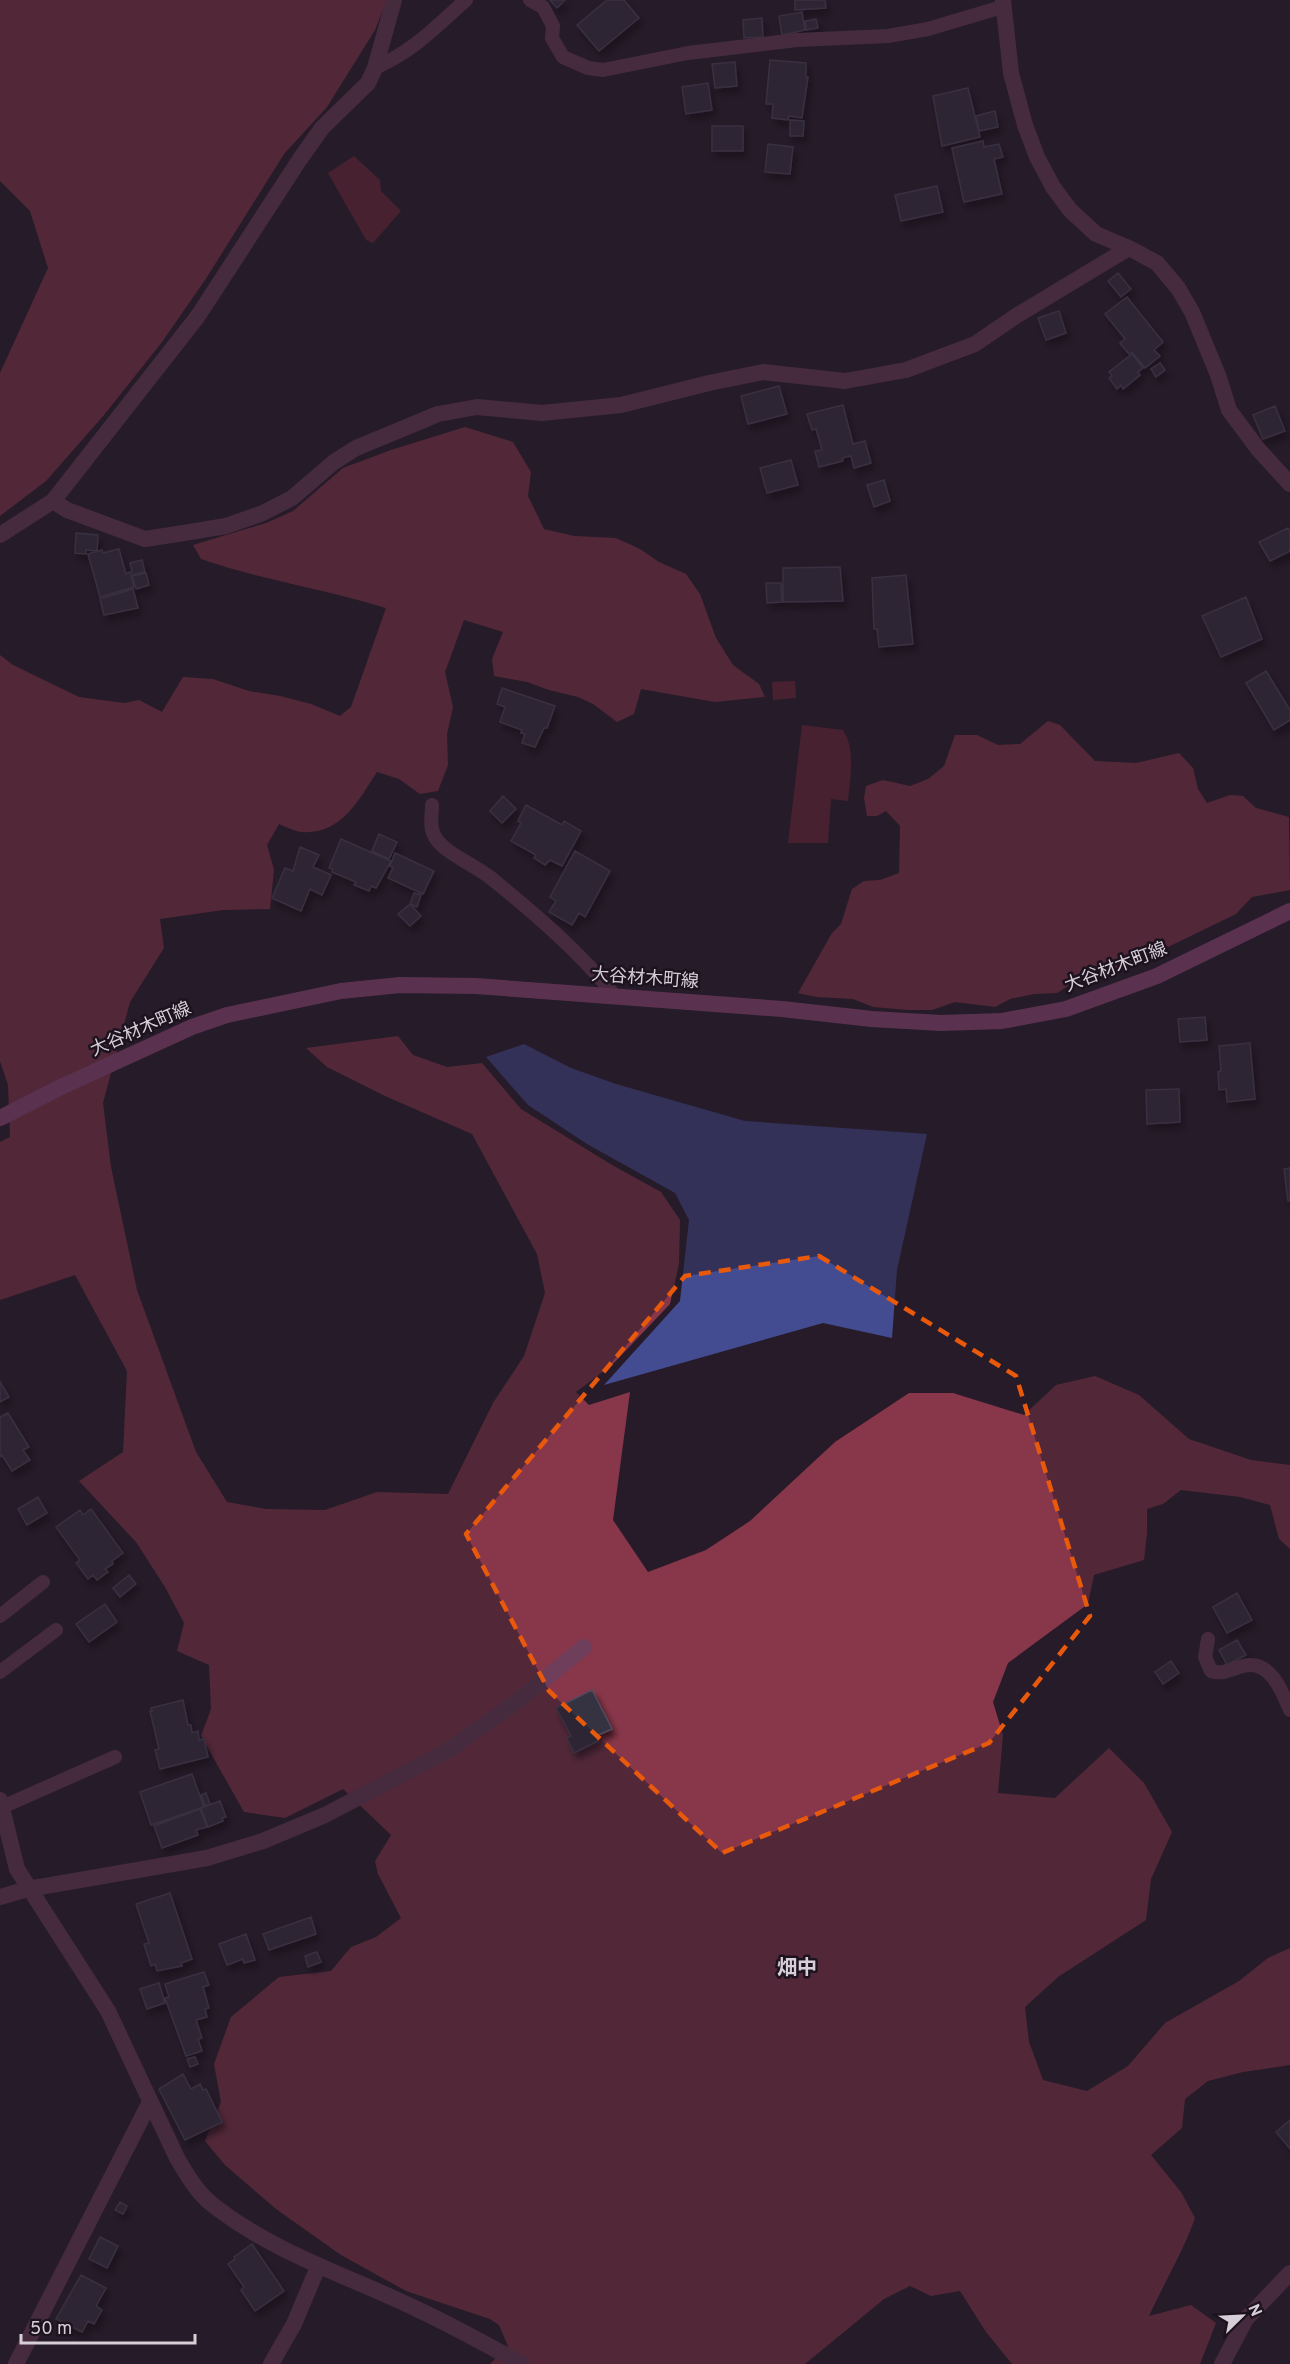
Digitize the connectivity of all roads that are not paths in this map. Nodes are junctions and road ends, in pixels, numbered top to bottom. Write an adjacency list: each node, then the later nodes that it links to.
1 (394, 0): 5 (street)
2 (465, 0): 5 (lane)
3 (530, 0): 4 (lane)
4 (1002, 3): 6 (street)
5 (375, 68): 8 (street)
6 (1130, 248): 7 (street); 8 (street)
7 (1290, 484)
8 (53, 501): 9 (street)
9 (0, 535)
10 (432, 805): 12 (lane)
11 (1290, 911): 12 (main road, 大谷材木町線)
12 (615, 996): 13 (main road, 大谷材木町線)
13 (0, 1118)
14 (43, 1582): 15 (lane)
15 (0, 1616)
16 (56, 1630): 19 (lane)
17 (1208, 1639): 20 (lane)
18 (584, 1647): 23 (street)
19 (0, 1672)
20 (1290, 1710)
21 (115, 1757): 22 (lane)
22 (1, 1804): 23 (street)
23 (28, 1889): 24 (street); 25 (street)
24 (0, 1897)
25 (150, 2102): 26 (street); 28 (street)
26 (318, 2267): 29 (street); 30 (street)
27 (1290, 2273): 31 (street)
28 (16, 2364)
29 (271, 2364)
30 (522, 2364)
31 (1222, 2364)

